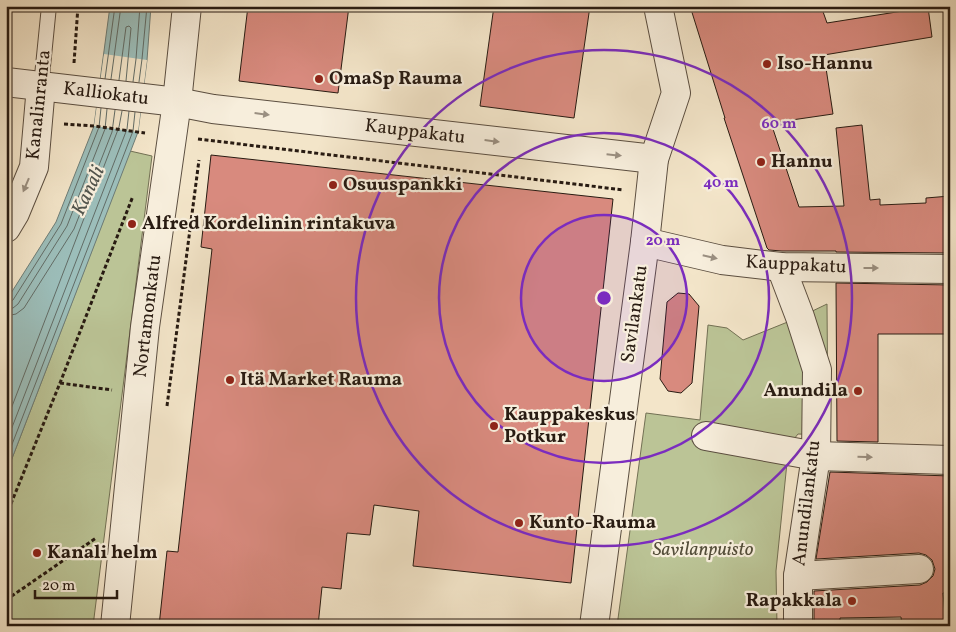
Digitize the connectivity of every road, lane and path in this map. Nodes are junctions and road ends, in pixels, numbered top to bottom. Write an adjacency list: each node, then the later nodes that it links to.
1 (49, 6): 7 (lane, Kanalinranta)
2 (78, 6): 5 (path)
3 (187, 6): 8 (street, Nortamonkatu)
4 (658, 6): 13 (street, Savilankatu)
5 (73, 68)
6 (6, 82): 7 (street, Kalliokatu)
7 (41, 86): 8 (street, Kalliokatu); 16 (street, Kanalinranta, one-way to 16)
8 (176, 102): 13 (street, Kauppakatu, one-way to 13); 31 (street, Nortamonkatu)
9 (66, 124): 11 (path)
10 (203, 131): 14 (path)
11 (138, 132)
12 (200, 159): 22 (path)
13 (654, 159): 14 (street, Savilankatu)
14 (650, 193): 17 (street, Savilankatu)
15 (134, 194): 20 (path)
16 (6, 228)
17 (645, 242): 18 (street, Kauppakatu, one-way to 18); 32 (street, Savilankatu)
18 (781, 267): 19 (street, Kauppakatu, one-way to 19); 24 (street, Anundilankatu)
19 (950, 269)
20 (60, 383): 21 (path); 26 (path)
21 (114, 390)
22 (167, 412)
23 (706, 436): 24 (street)
24 (816, 456): 25 (street, one-way to 25); 29 (street, Anundilankatu)
25 (950, 460)
26 (6, 516)
27 (96, 538): 30 (path)
28 (919, 569): 29 (street)
29 (798, 576): 33 (street, Anundilankatu)
30 (6, 600)
31 (115, 626)
32 (594, 626)
33 (798, 626)

